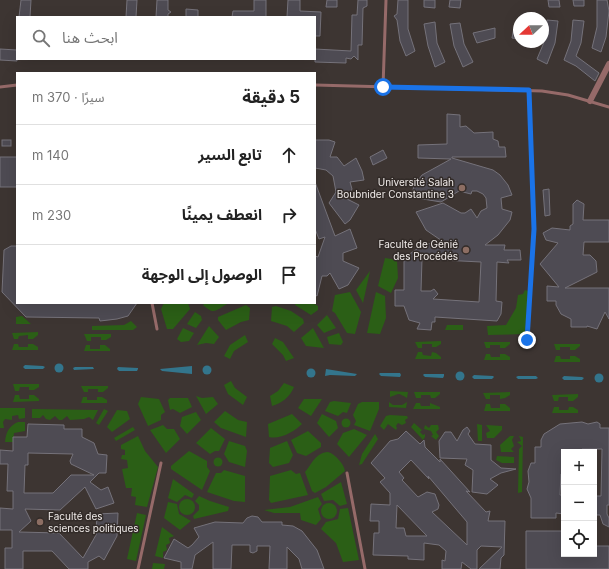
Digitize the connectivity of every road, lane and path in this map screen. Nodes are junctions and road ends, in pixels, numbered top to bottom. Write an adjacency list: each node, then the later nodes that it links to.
1 (386, 0): 6 (lane)
2 (609, 64): 8 (street)
3 (16, 85): 5 (lane)
4 (316, 85): 6 (lane)
5 (0, 87)
6 (383, 87): 7 (lane)
7 (529, 90): 8 (lane); 12 (lane)
8 (590, 101): 9 (lane)
9 (609, 107)
10 (152, 304): 11 (lane)
11 (157, 329)
12 (527, 340)
13 (161, 463): 15 (lane)
14 (347, 473): 16 (lane)
15 (138, 569)
16 (365, 569)

